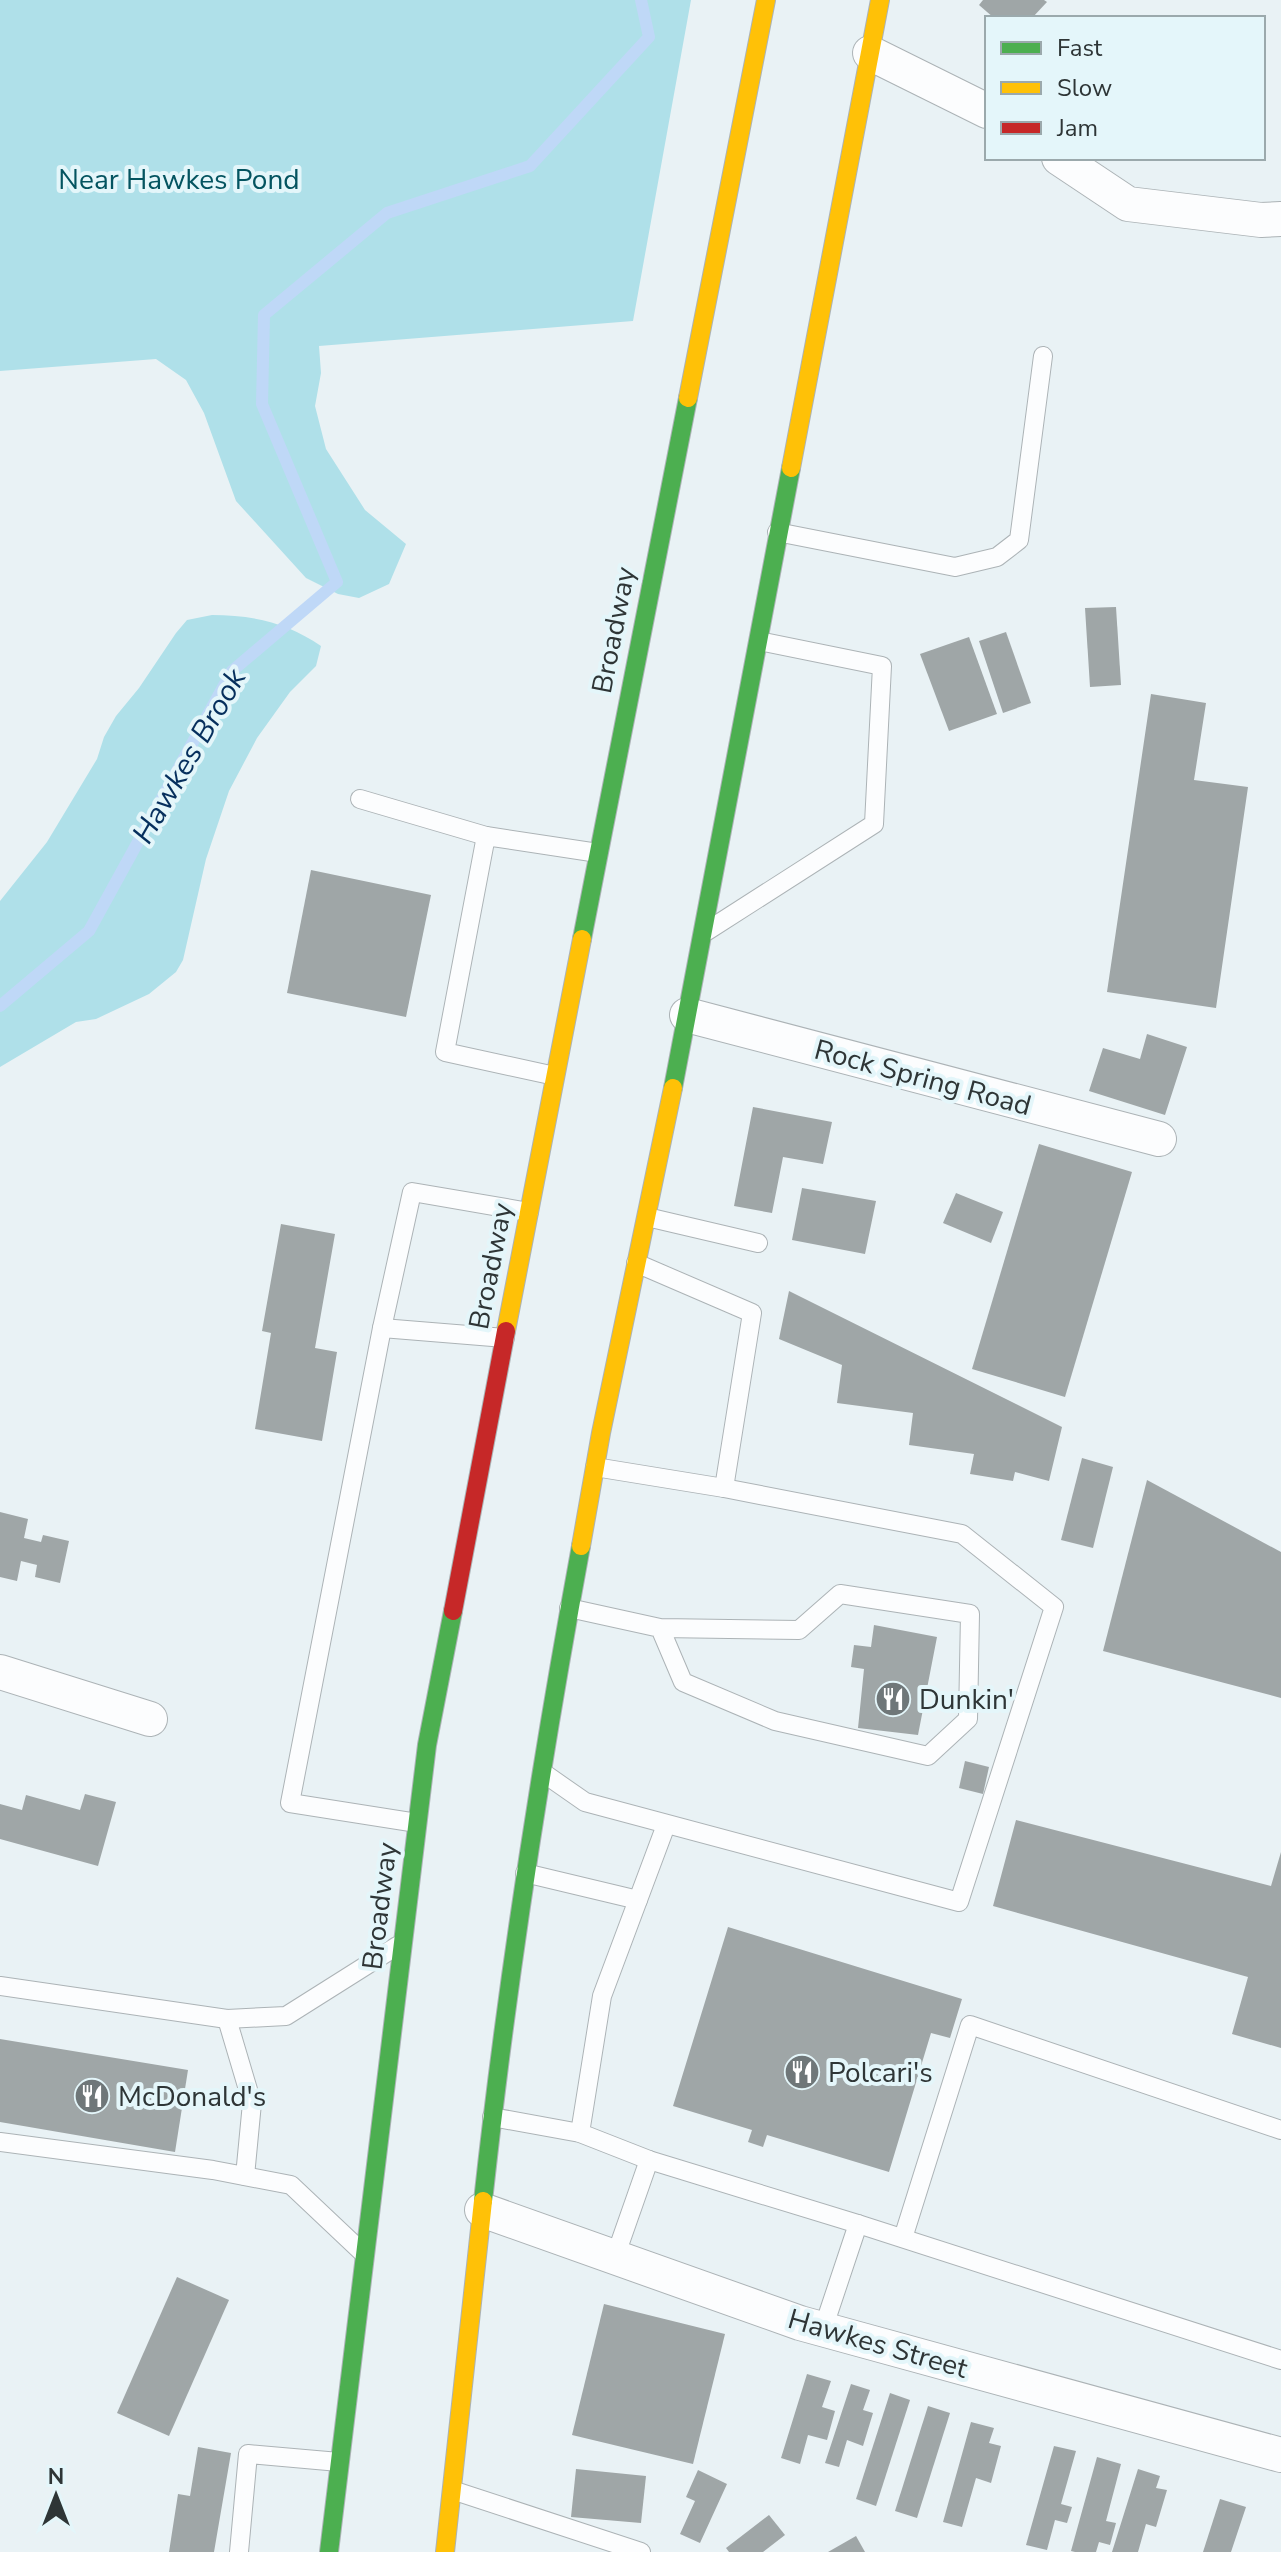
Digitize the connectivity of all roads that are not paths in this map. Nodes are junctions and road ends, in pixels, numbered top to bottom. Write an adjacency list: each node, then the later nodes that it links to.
1 (766, 0): 12 (highway, Broadway)
2 (880, 0): 3 (highway)
3 (870, 53): 4 (street); 8 (highway)
4 (985, 110)
5 (1062, 160): 6 (street)
6 (1281, 219)
7 (1043, 356): 8 (lane)
8 (777, 532): 9 (highway)
9 (756, 640): 13 (highway); 13 (lane)
10 (360, 799): 11 (lane)
11 (486, 836): 12 (lane); 15 (lane)
12 (598, 853): 15 (highway, Broadway)
13 (701, 935): 14 (highway)
14 (687, 1015): 16 (street, Rock Spring Road); 18 (highway)
15 (555, 1076): 17 (highway, Broadway)
16 (1159, 1139)
17 (529, 1212): 21 (lane); 22 (highway, Broadway)
18 (647, 1217): 19 (lane); 20 (highway)
19 (758, 1243)
20 (636, 1263): 23 (highway); 24 (lane)
21 (382, 1328): 22 (lane); 30 (lane)
22 (505, 1338): 30 (highway, Broadway)
23 (595, 1467): 24 (lane); 25 (highway)
24 (724, 1488): 31 (lane)
25 (569, 1608): 26 (lane); 29 (highway)
26 (660, 1628): 26 (lane)
27 (0, 1672): 28 (street)
28 (150, 1719)
29 (540, 1770): 31 (lane); 32 (highway)
30 (417, 1823): 34 (highway, Broadway)
31 (666, 1825): 33 (lane)
32 (525, 1873): 33 (lane); 37 (highway)
33 (638, 1900): 39 (lane)
34 (403, 1942): 36 (lane); 46 (highway, Broadway)
35 (0, 1986): 36 (lane)
36 (227, 2019): 42 (lane)
37 (492, 2117): 39 (lane); 43 (highway)
38 (1281, 2130): 45 (lane)
39 (580, 2133): 41 (lane)
40 (0, 2142): 42 (lane)
41 (649, 2160): 44 (lane); 47 (lane)
42 (245, 2176): 46 (lane)
43 (482, 2210): 47 (street, Hawkes Street); 52 (highway)
44 (858, 2224): 45 (lane); 48 (lane)
45 (903, 2238): 49 (lane)
46 (365, 2255): 51 (highway, Broadway)
47 (615, 2257): 48 (street, Hawkes Street)
48 (823, 2329): 50 (street, Hawkes Street)
49 (1281, 2360)
50 (1281, 2455)
51 (339, 2462): 53 (lane); 54 (highway, Broadway)
52 (452, 2490): 55 (highway); 56 (lane)
53 (239, 2552)
54 (329, 2552)
55 (445, 2552)
56 (641, 2552)

